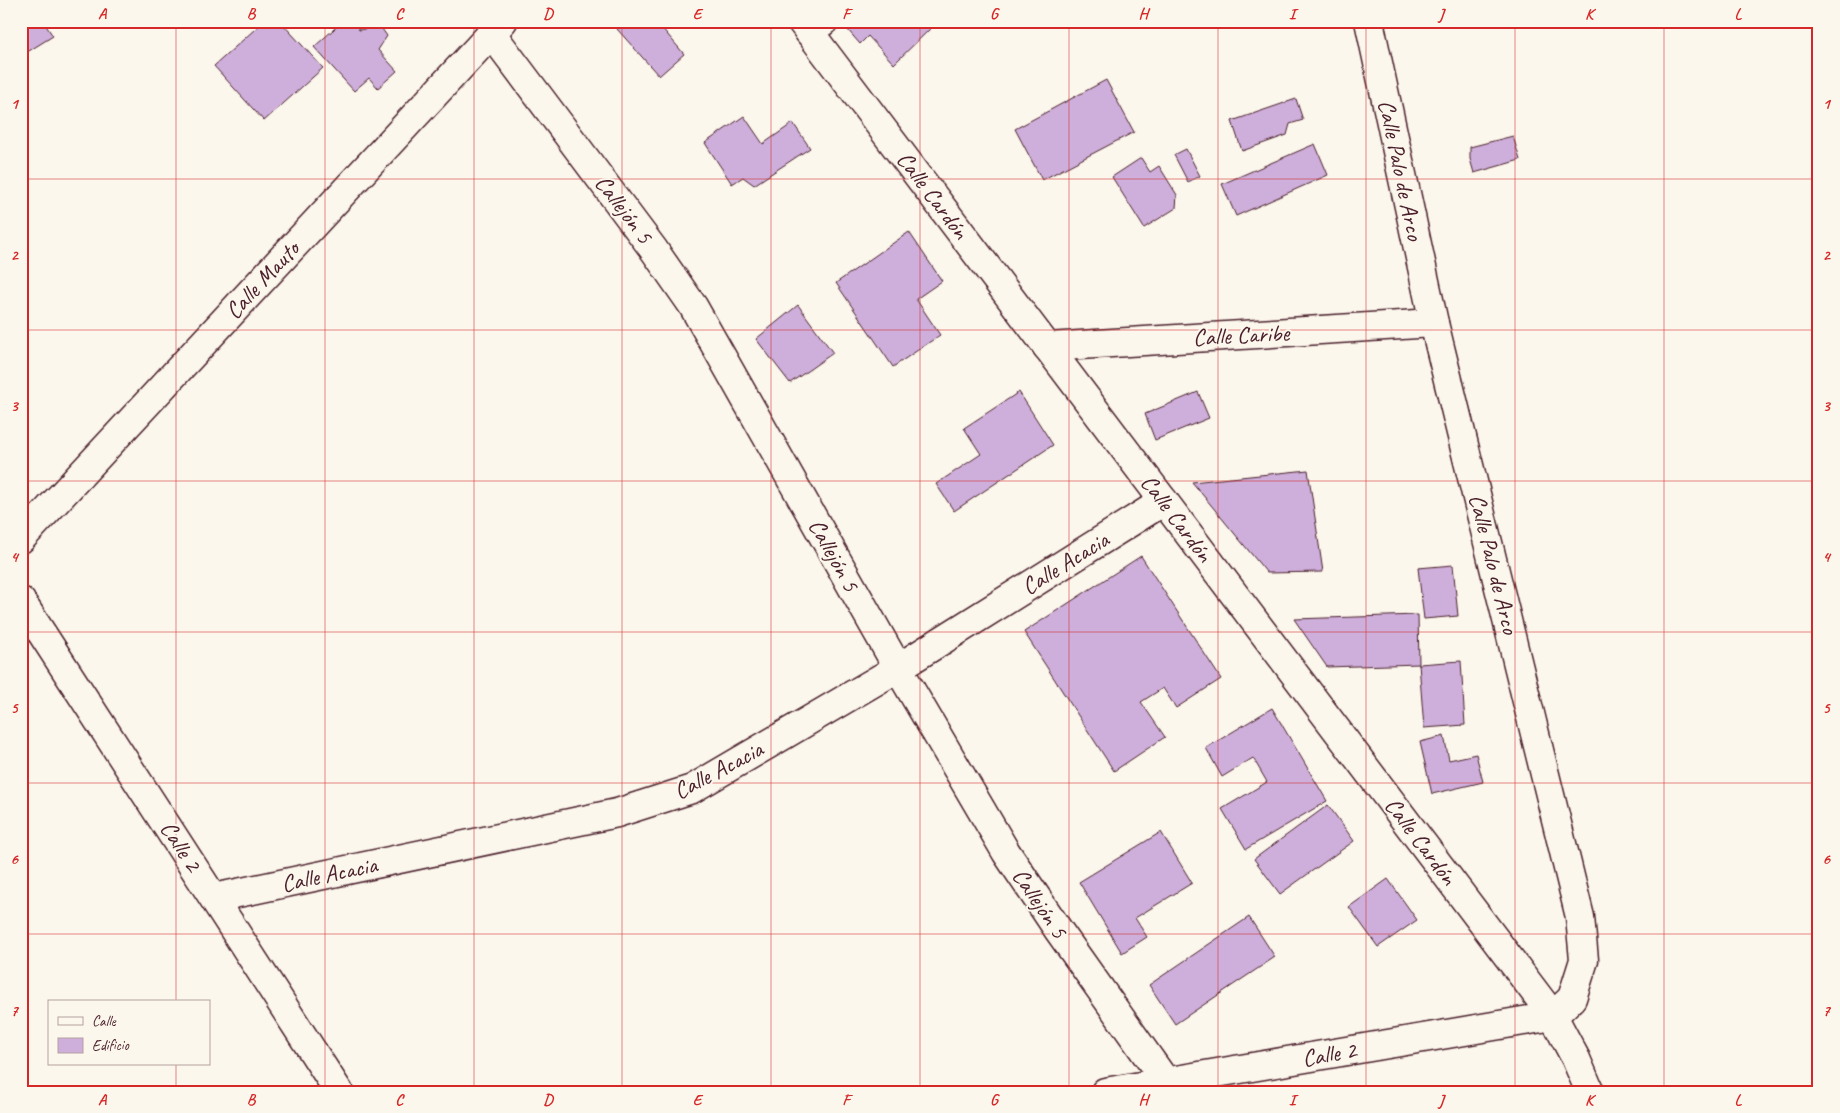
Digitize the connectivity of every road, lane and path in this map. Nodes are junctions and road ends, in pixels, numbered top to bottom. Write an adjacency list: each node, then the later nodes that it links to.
1 (1369, 21): 4 (street, Calle Palo de Arco)
2 (811, 25): 5 (street, Calle Cardón)
3 (498, 27): 7 (street, Calle Mauto); 9 (street, Callejón 5)
4 (1434, 323): 5 (street, Calle Caribe); 11 (street, Calle Palo de Arco)
5 (1047, 347): 6 (street, Calle Cardón)
6 (1164, 501): 9 (street, Calle Acacia); 11 (street, Calle Cardón)
7 (21, 539)
8 (21, 601): 10 (street, Calle 2)
9 (898, 668): 10 (street, Calle Acacia); 12 (street, Callejón 5)
10 (214, 898): 13 (street, Calle 2)
11 (1553, 1016): 12 (street, Calle 2); 15 (street)
12 (1166, 1082): 14 (street, Calle 2)
13 (339, 1092)
14 (1105, 1092)
15 (1590, 1092)

